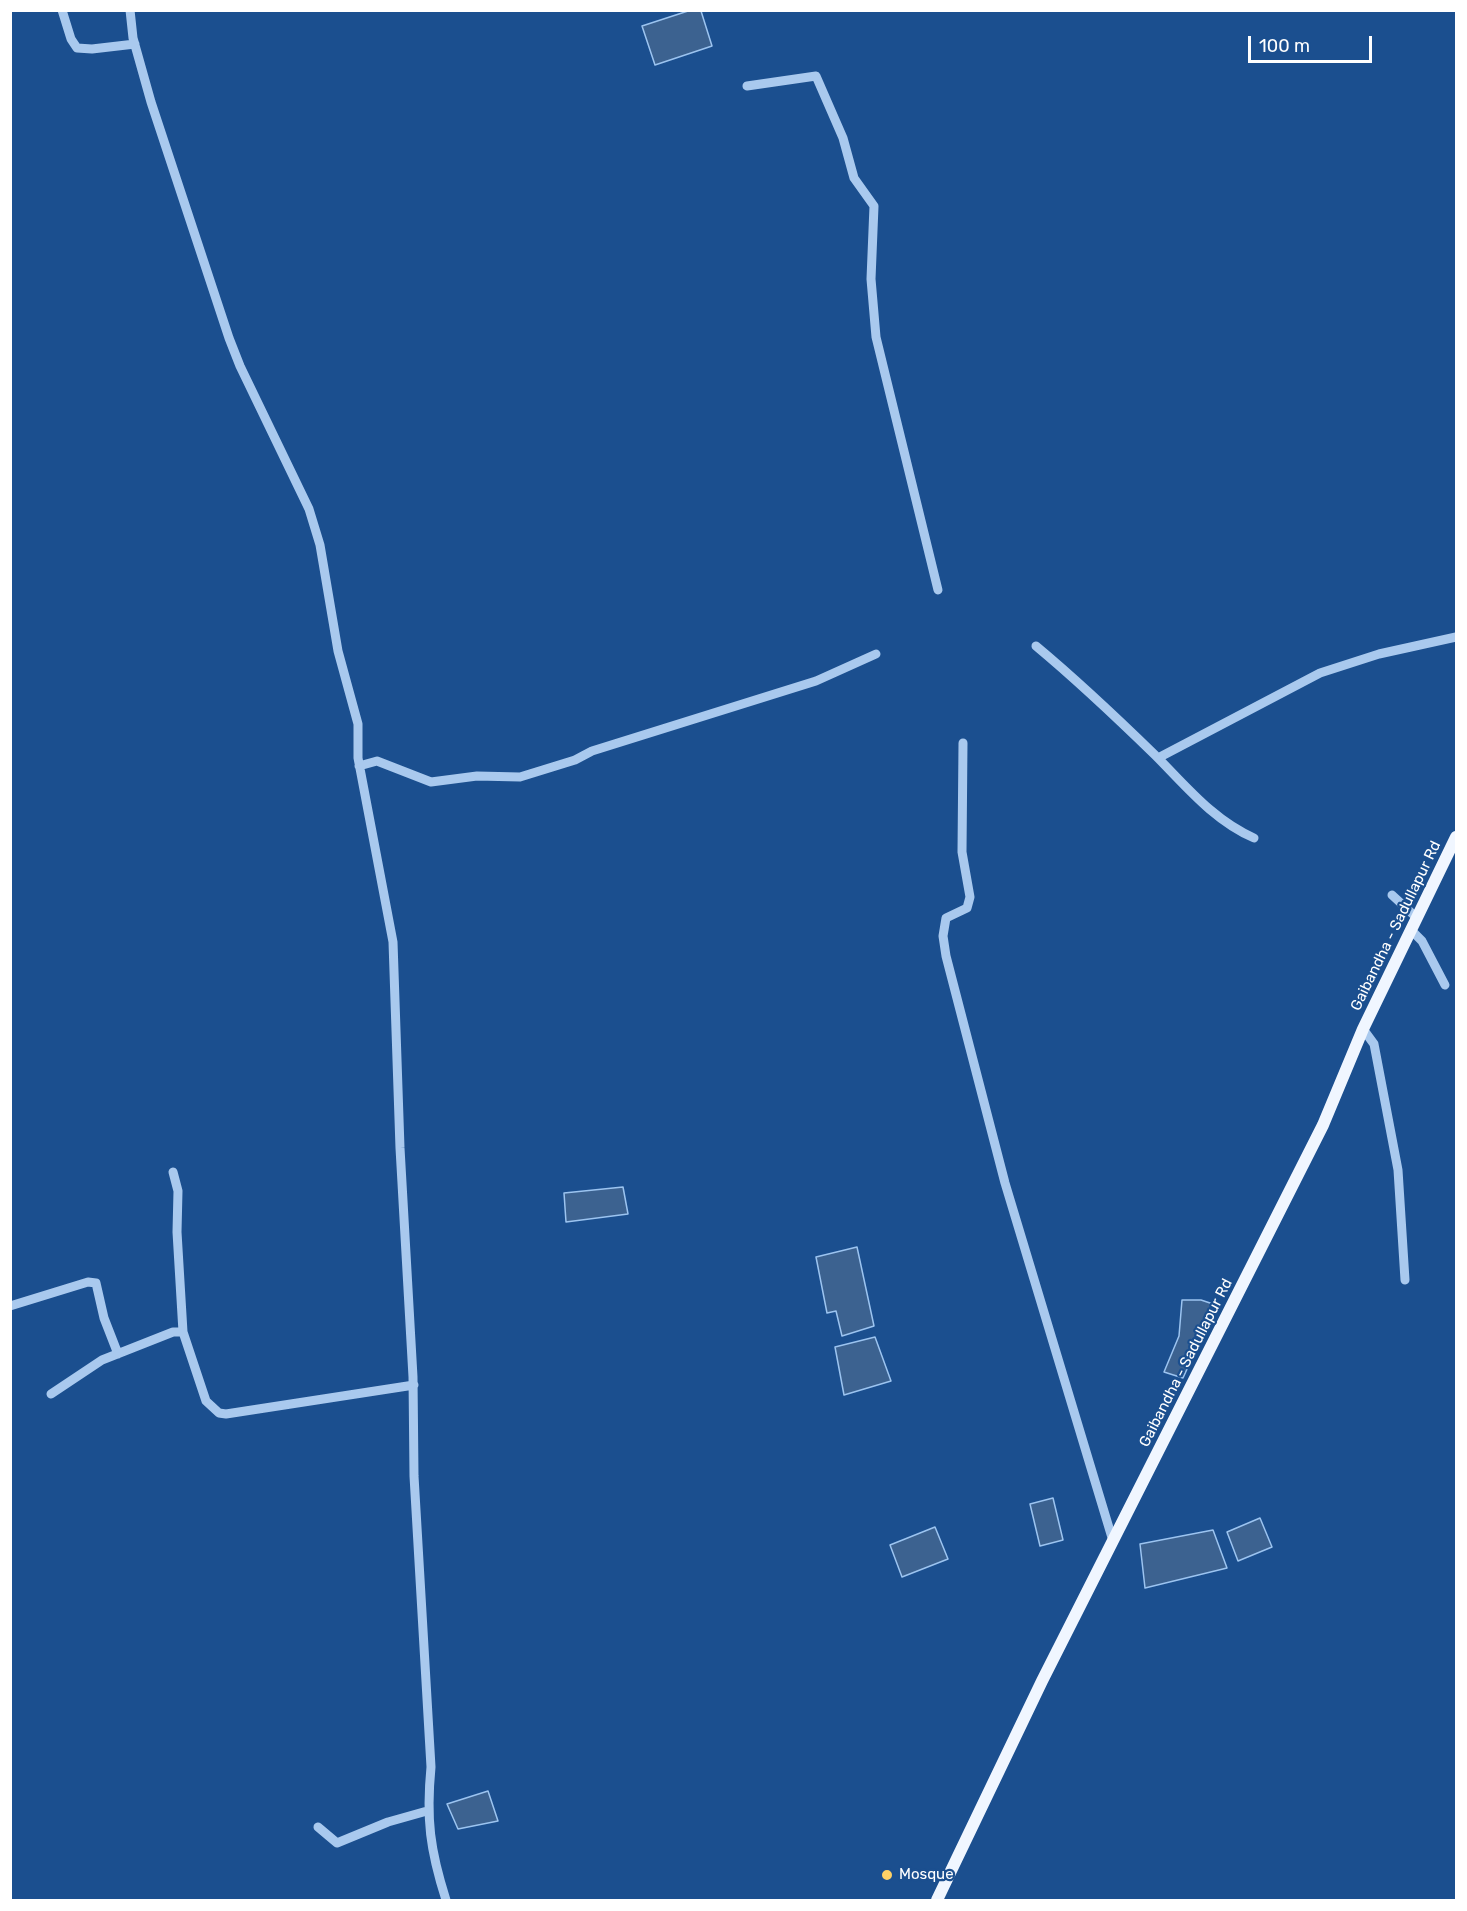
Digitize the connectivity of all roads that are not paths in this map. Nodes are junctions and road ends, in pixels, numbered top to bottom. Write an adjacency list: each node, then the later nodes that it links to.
1 (62, 10): 3 (street)
2 (130, 10): 3 (street)
3 (135, 44): 11 (street)
4 (747, 86): 5 (street)
5 (938, 590)
6 (1456, 637): 10 (street)
7 (1036, 646): 10 (street)
8 (876, 654): 11 (street)
9 (963, 743): 26 (street)
10 (1158, 758): 13 (street)
11 (359, 766): 24 (street)
12 (1456, 837): 15 (main road, Gaibandha - Sadullapur Rd)
13 (1254, 838)
14 (1392, 895): 15 (street)
15 (1417, 918): 16 (main road, Gaibandha - Sadullapur Rd)
16 (1411, 930): 17 (street); 18 (main road, Gaibandha - Sadullapur Rd)
17 (1445, 985)
18 (1363, 1029): 20 (street); 26 (main road, Gaibandha - Sadullapur Rd)
19 (173, 1172): 22 (street)
20 (1405, 1280)
21 (10, 1306): 23 (street)
22 (183, 1332): 23 (street); 24 (street)
23 (118, 1354): 25 (street)
24 (414, 1386): 27 (street)
25 (51, 1394)
26 (1113, 1541): 30 (main road, Gaibandha - Sadullapur Rd)
27 (427, 1811): 28 (street); 29 (street)
28 (318, 1827)
29 (446, 1900)
30 (937, 1900)

